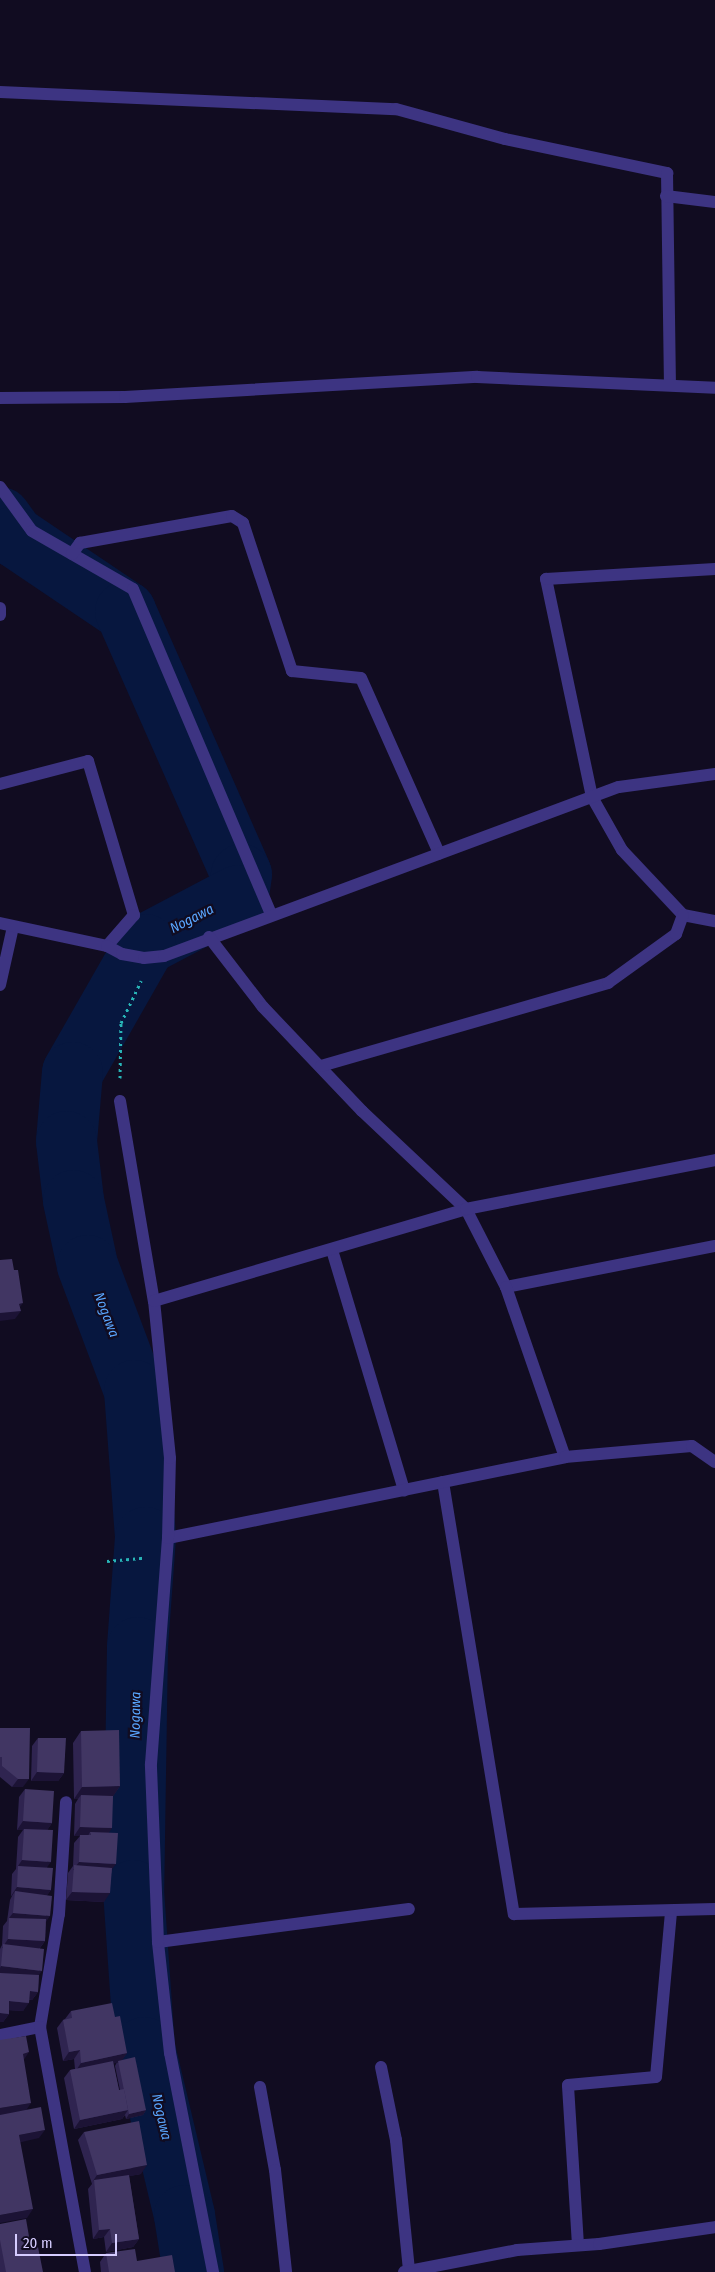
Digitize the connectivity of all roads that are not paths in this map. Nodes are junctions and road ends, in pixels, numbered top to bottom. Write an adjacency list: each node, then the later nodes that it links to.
1 (0, 92): 2 (street)
2 (666, 196): 3 (street); 4 (street)
3 (715, 202)
4 (670, 384): 5 (street); 6 (street)
5 (715, 388)
6 (0, 398)
7 (0, 487): 8 (street)
8 (72, 554): 15 (street); 16 (street)
9 (715, 569): 14 (street)
10 (0, 608): 11 (street)
11 (0, 615)
12 (715, 774): 14 (street)
13 (0, 784): 22 (street)
14 (592, 797): 15 (street); 17 (street)
15 (439, 853): 16 (street)
16 (272, 914): 21 (street)
17 (683, 915): 18 (street); 24 (street)
18 (715, 921)
19 (0, 923): 20 (street)
20 (13, 927): 22 (street); 23 (street)
21 (209, 937): 22 (street); 24 (street)
22 (107, 946)
23 (0, 985)
24 (321, 1066): 27 (street)
25 (120, 1101): 31 (street)
26 (715, 1160): 27 (street)
27 (466, 1210): 29 (street); 30 (street)
28 (715, 1246): 30 (street)
29 (332, 1250): 31 (street); 36 (street)
30 (506, 1287): 32 (street)
31 (154, 1300): 37 (street)
32 (565, 1457): 33 (street); 35 (street)
33 (715, 1462): 34 (street)
34 (715, 1467)
35 (443, 1482): 36 (street); 41 (street)
36 (404, 1490): 37 (street)
37 (168, 1538): 42 (street)
38 (66, 1802): 43 (street)
39 (409, 1909): 42 (street)
40 (715, 1909): 41 (street)
41 (671, 1911): 48 (street)
42 (158, 1942): 52 (street)
43 (40, 2027): 44 (street); 51 (street)
44 (0, 2036)
45 (381, 2067): 50 (street)
46 (260, 2087): 53 (street)
47 (715, 2227): 48 (street)
48 (578, 2245): 49 (street)
49 (433, 2270): 50 (street)
50 (409, 2271): 54 (street)
51 (85, 2272)
52 (213, 2272)
53 (286, 2272)
54 (404, 2272)

